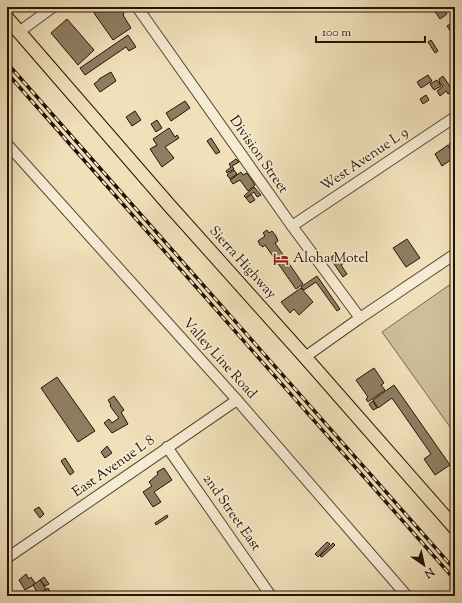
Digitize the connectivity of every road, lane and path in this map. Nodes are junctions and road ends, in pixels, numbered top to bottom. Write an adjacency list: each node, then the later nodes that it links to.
1 (52, 7): 4 (street)
2 (137, 7): 7 (street, Division Street)
3 (7, 18): 4 (main road, Sierra Highway)
4 (19, 32): 10 (main road, Sierra Highway)
5 (455, 117): 7 (street, West Avenue L 9)
6 (7, 144): 11 (street, Valley Line Road)
7 (292, 226): 9 (street, Division Street)
8 (455, 254): 9 (street)
9 (360, 318): 10 (street)
10 (305, 356): 13 (main road, Sierra Highway)
11 (237, 400): 12 (street, East Avenue L 8); 16 (street, Valley Line Road)
12 (167, 447): 14 (street, East Avenue L 8); 15 (street, 2nd Street East)
13 (455, 528)
14 (7, 558)
15 (271, 596)
16 (407, 596)

